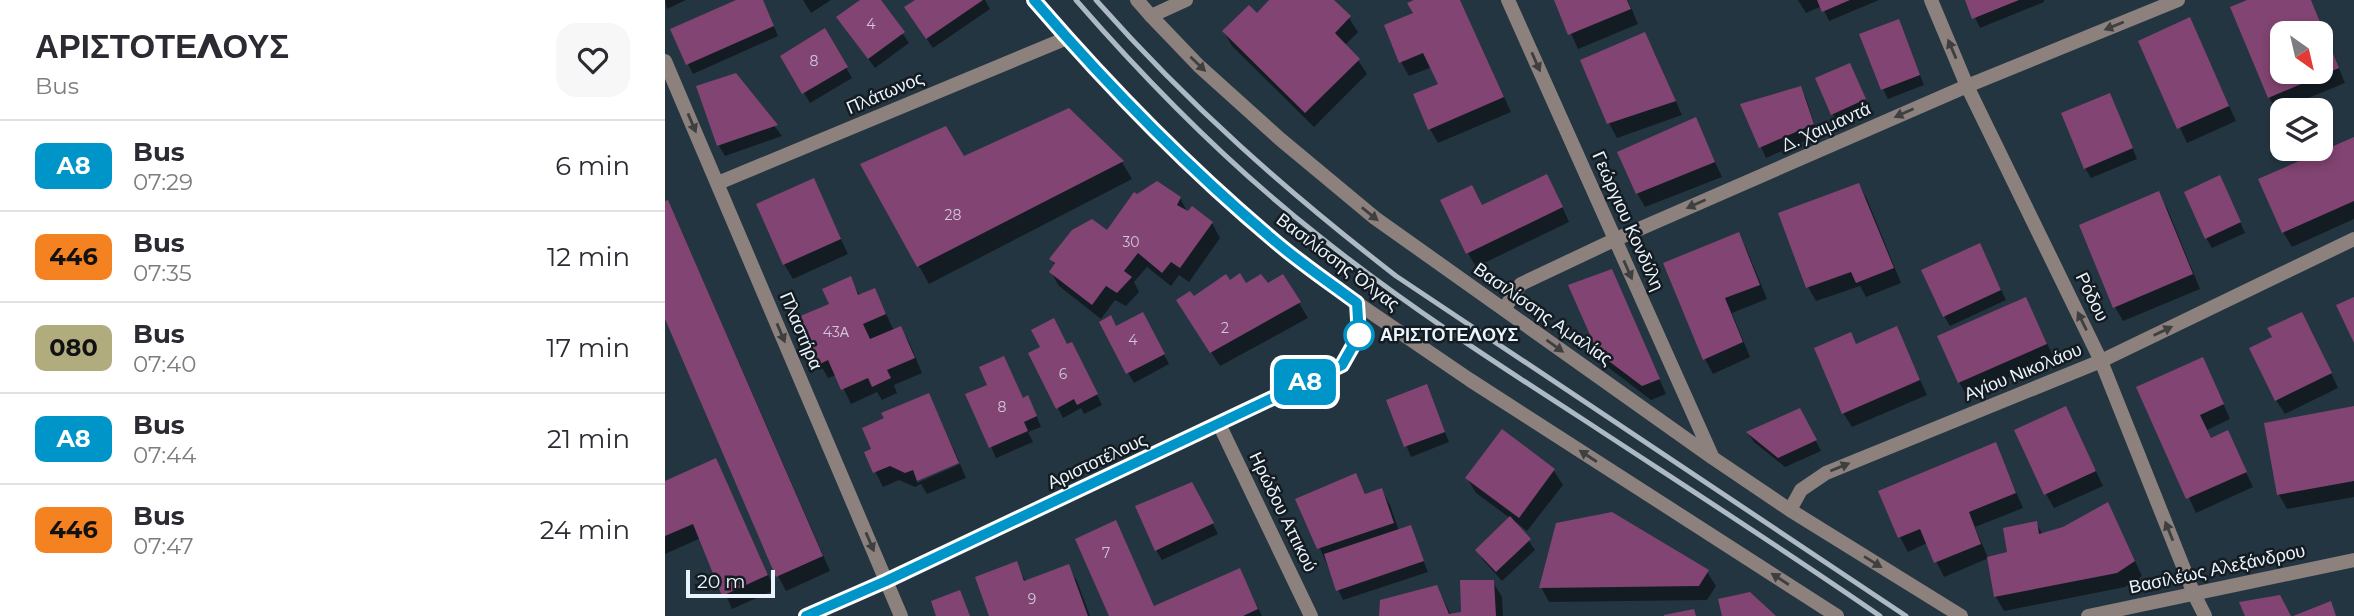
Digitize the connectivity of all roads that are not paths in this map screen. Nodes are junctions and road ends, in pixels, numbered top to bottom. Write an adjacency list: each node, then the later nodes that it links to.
1 (1034, 0): 8 (street, Βασιλίσσης Όλγας)
2 (1137, 0): 7 (street, Βασιλίσσης Αμαλίας)
3 (1187, 0): 7 (street)
4 (1508, 0): 13 (street, Γεώργιου Κονδύλη, one-way to 13)
5 (1931, 0): 10 (street, Ρόδου, one-way to 5)
6 (2178, 0): 10 (street, Δ. Χαιμαντά, one-way to 10)
7 (1151, 16): 15 (street, Βασιλίσσης Αμαλίας, one-way to 15)
8 (1067, 38): 11 (street, Πλάτωνος); 14 (street, Βασιλίσσης Όλγας)
9 (665, 61): 11 (street, Πλαστήρα, one-way to 11)
10 (1967, 86): 13 (street, Δ. Χαιμαντά, one-way to 13); 16 (street, Ρόδου, one-way to 10)
11 (718, 183): 21 (street, Πλαστήρα, one-way to 21)
12 (2354, 239): 16 (street, Αγίου Νικολάου, one-way to 12)
13 (1614, 240): 15 (street, Δ. Χαιμαντά); 18 (street, Γεώργιου Κονδύλη, one-way to 18)
14 (1357, 303): 17 (street, Αριστοτέλους); 26 (street, Βασιλίσσης Όλγας, one-way to 14)
15 (1504, 309): 18 (street, Βασιλίσσης Αμαλίας, one-way to 18)
16 (2101, 361): 19 (street, Αγίου Νικολάου, one-way to 16); 22 (street, Ρόδου, one-way to 16)
17 (1219, 424): 21 (street, Αριστοτέλους); 25 (street, Ηρώδου Αττικού)
18 (1713, 458): 19 (street, Βασιλίσσης Αμαλίας)
19 (1790, 510): 27 (street, Βασιλίσσης Αμαλίας, one-way to 27)
20 (2354, 560): 22 (street, Βασιλέως Αλεξάνδρου)
21 (886, 581): 23 (street, Αριστοτέλους); 24 (street, Πλαστήρα)
22 (2194, 594): 28 (street, Βασιλέως Αλεξάνδρου); 29 (street, Ρόδου)
23 (807, 616)
24 (901, 616)
25 (1311, 616)
26 (1837, 616)
27 (1961, 616)
28 (2088, 616)
29 (2205, 616)

